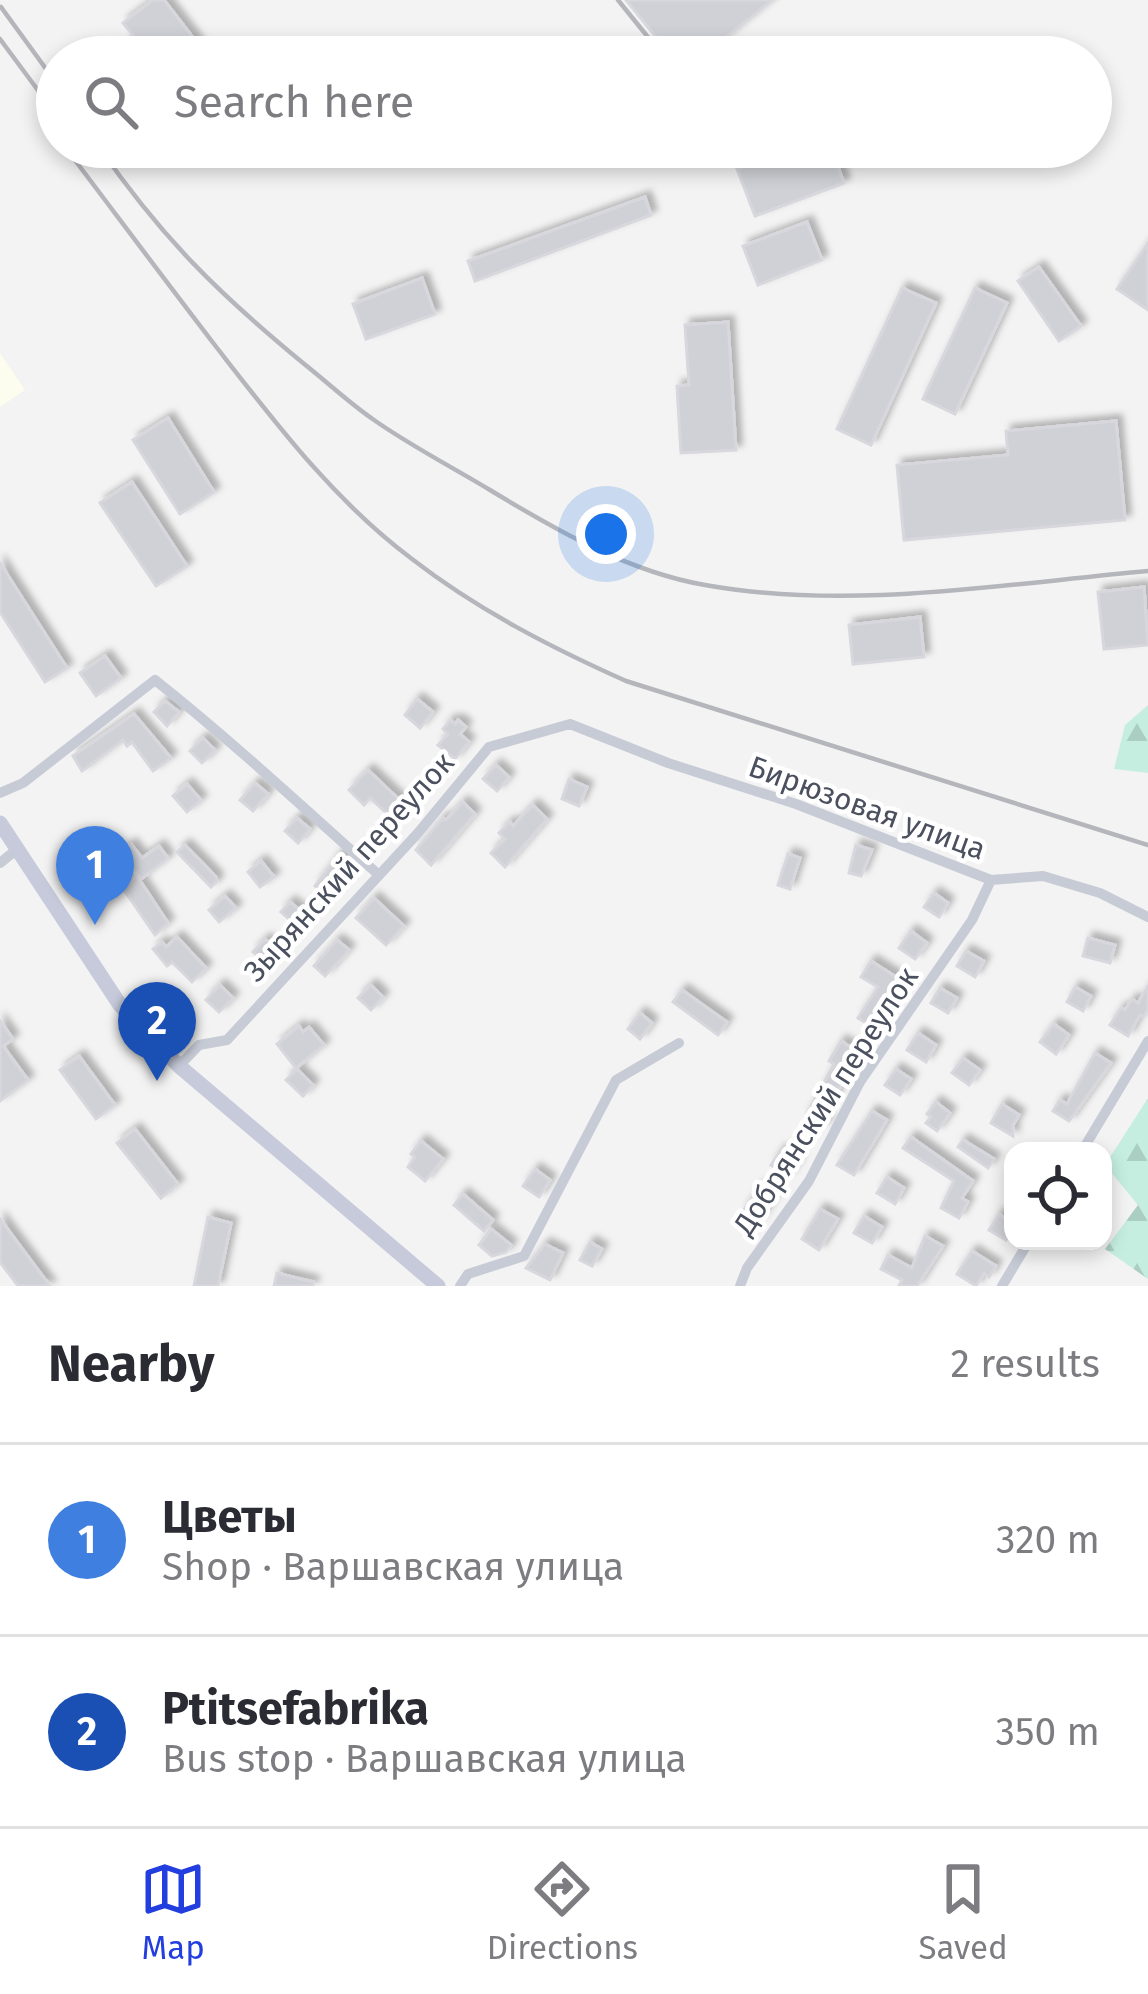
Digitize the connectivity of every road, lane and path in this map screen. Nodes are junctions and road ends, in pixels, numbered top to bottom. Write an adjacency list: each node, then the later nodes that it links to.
1 (570, 724): 6 (street, Зырянский переулок); 7 (street, Бирюзовая улица)
2 (0, 793): 6 (street)
3 (0, 823): 4 (main road)
4 (16, 850): 5 (street); 11 (main road)
5 (0, 862)
6 (379, 875): 11 (street, Зырянский переулок)
7 (991, 880): 8 (street, Бирюзовая улица); 16 (street, Добрянский переулок)
8 (1148, 917)
9 (1148, 1041): 12 (street)
10 (679, 1043): 15 (street)
11 (178, 1066): 14 (main road)
12 (1087, 1142)
13 (1024, 1250): 17 (street)
14 (438, 1286)
15 (460, 1286)
16 (740, 1286)
17 (1002, 1286)

